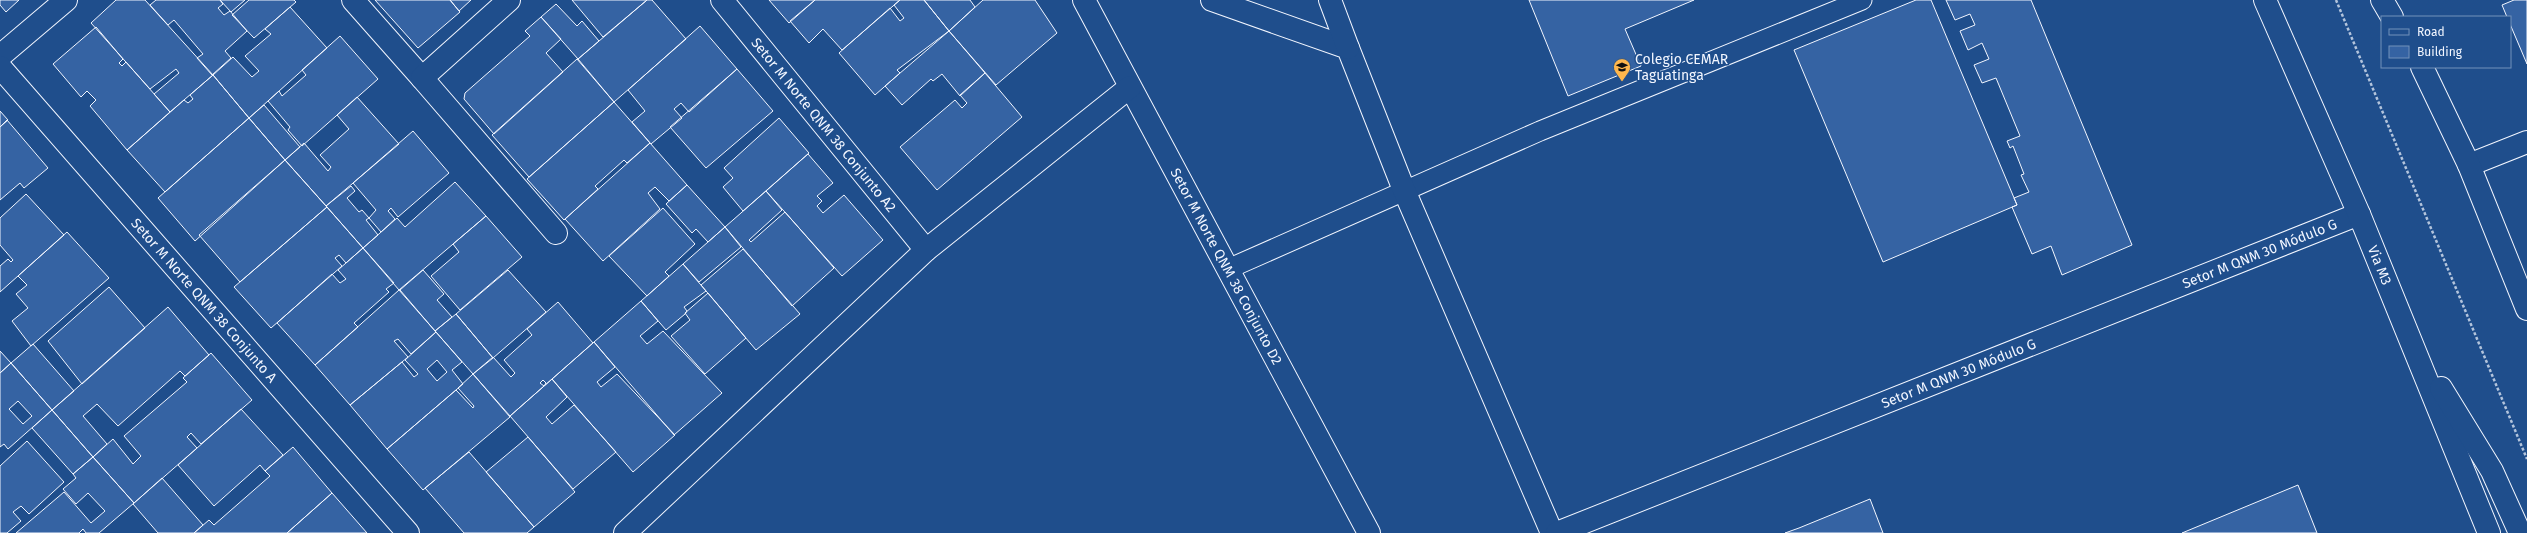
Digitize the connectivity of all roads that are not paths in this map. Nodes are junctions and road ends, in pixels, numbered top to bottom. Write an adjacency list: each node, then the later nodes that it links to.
1 (66, 0): 15 (street)
2 (353, 0): 18 (street)
3 (509, 0): 18 (street)
4 (722, 0): 25 (street, Setor M Norte QNM 38 Conjunto A2)
5 (1084, 0): 19 (street, Setor M Norte QNM 38 Conjunto D2)
6 (1212, 0): 14 (street)
7 (1330, 0): 14 (street)
8 (1862, 0): 22 (lane)
9 (2265, 0): 23 (street, Via M3)
10 (2382, 0): 12 (street)
11 (2394, 0): 13 (street)
12 (2391, 16)
13 (2401, 16)
14 (1348, 48): 22 (street)
15 (0, 56)
16 (0, 67): 29 (street, Setor M Norte QNM 38 Conjunto A)
17 (2422, 68): 21 (street)
18 (422, 78): 24 (street)
19 (1130, 87): 25 (street); 26 (street, Setor M Norte QNM 38 Conjunto D2)
20 (2527, 142): 21 (street)
21 (2469, 165): 27 (street)
22 (1404, 190): 26 (lane); 32 (street)
23 (2359, 214): 28 (street, Via M3); 33 (street, Setor M QNM 30 Módulo G)
24 (556, 233)
25 (926, 250): 30 (street)
26 (1228, 269): 31 (street, Setor M Norte QNM 38 Conjunto D2)
27 (2527, 308)
28 (2409, 336): 34 (street, Via M3); 35 (street)
29 (408, 533)
30 (625, 533)
31 (1369, 533)
32 (1552, 533)
33 (1557, 533)
34 (2489, 533)
35 (2520, 533)

